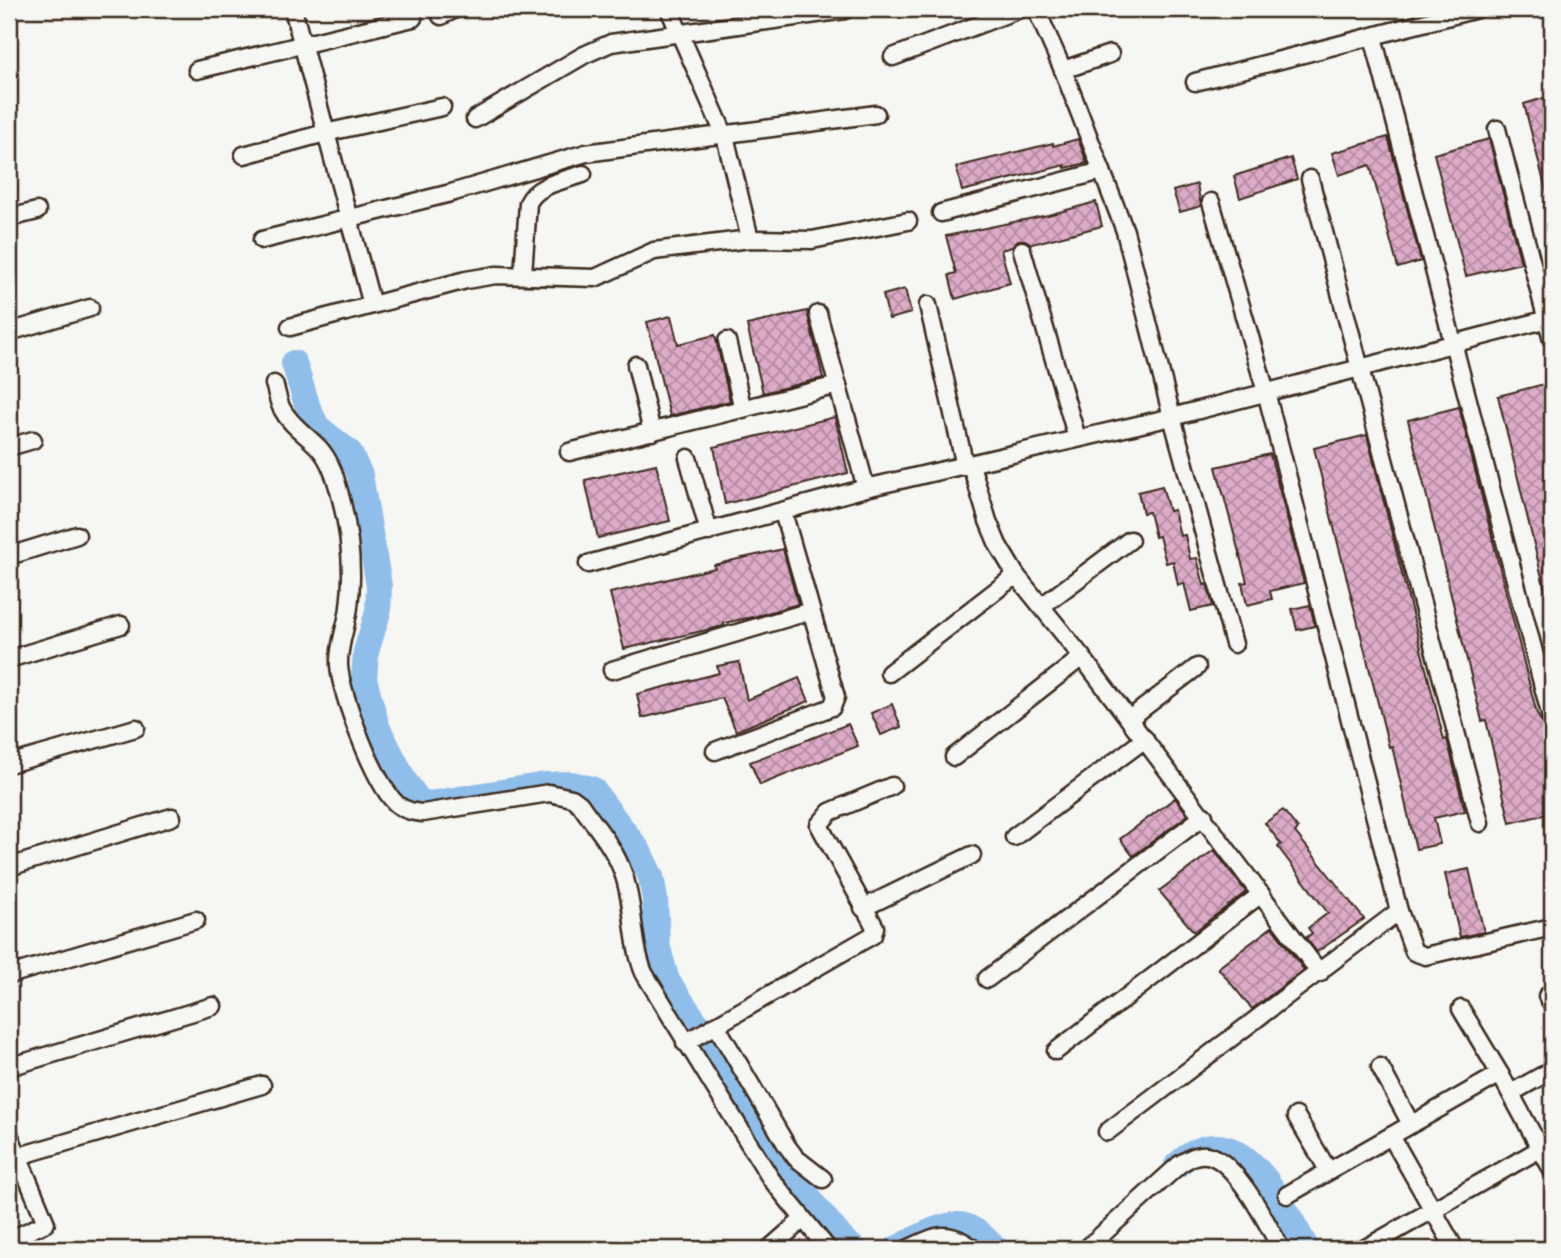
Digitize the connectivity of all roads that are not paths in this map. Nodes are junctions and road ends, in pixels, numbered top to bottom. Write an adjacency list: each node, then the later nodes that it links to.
1 (293, 9): 10 (street)
2 (668, 9): 8 (street)
3 (1020, 9): 12 (street)
4 (1035, 9): 14 (street)
5 (1477, 9): 9 (street)
6 (845, 10): 8 (street)
7 (413, 18): 10 (street)
8 (679, 34): 18 (street); 21 (street)
9 (1373, 37): 15 (street); 45 (street)
10 (301, 44): 13 (street); 20 (street)
11 (1110, 54): 14 (street)
12 (893, 57)
13 (197, 70)
14 (1063, 70): 23 (street)
15 (1195, 82)
16 (442, 107): 20 (street)
17 (876, 114): 21 (street)
18 (475, 119)
19 (1497, 129): 40 (street)
20 (325, 133): 22 (street); 29 (street)
21 (725, 135): 29 (street); 32 (street)
22 (244, 155)
23 (1102, 171): 28 (street); 52 (street)
24 (583, 174): 35 (street)
25 (1310, 179): 47 (street)
26 (1210, 202): 50 (street)
27 (37, 211): 30 (street)
28 (941, 213)
29 (347, 217): 33 (street); 37 (street)
30 (9, 218)
31 (908, 222): 32 (street)
32 (750, 239): 35 (street)
33 (262, 240)
34 (1022, 250): 54 (street)
35 (523, 274): 37 (street)
36 (928, 304): 59 (street)
37 (372, 305): 41 (street)
38 (90, 308): 42 (street)
39 (818, 314): 49 (street)
40 (1550, 319): 43 (street); 45 (street)
41 (290, 327)
42 (9, 332)
43 (1552, 340)
44 (727, 341): 51 (street)
45 (1453, 344): 47 (street); 78 (street)
46 (636, 365): 53 (street)
47 (1360, 368): 50 (street); 87 (street)
48 (274, 384): 102 (street)
49 (838, 385): 51 (street); 60 (street)
50 (1266, 392): 52 (street); 93 (street)
51 (743, 411): 53 (street)
52 (1172, 417): 54 (street); 71 (street)
53 (652, 432): 57 (street)
54 (1077, 438): 59 (street)
55 (33, 440): 56 (street)
56 (9, 447)
57 (569, 452)
58 (688, 458): 62 (street)
59 (968, 465): 60 (street); 67 (street)
60 (866, 488): 61 (street)
61 (783, 512): 62 (street); 69 (street)
62 (709, 532): 66 (street)
63 (76, 535): 65 (street)
64 (1130, 540): 68 (street)
65 (9, 556)
66 (587, 564)
67 (1016, 575): 68 (street); 76 (street)
68 (1042, 606): 72 (street)
69 (811, 611): 75 (street); 81 (street)
70 (121, 625): 73 (street)
71 (1234, 643)
72 (1082, 657): 77 (street); 82 (street)
73 (9, 659)
74 (1197, 667): 77 (street)
75 (612, 670)
76 (889, 673)
77 (1129, 719): 80 (street)
78 (1552, 721)
79 (136, 727): 83 (street)
80 (1145, 739): 85 (street); 88 (street)
81 (715, 751)
82 (954, 757)
83 (9, 764)
84 (892, 786): 92 (street)
85 (1204, 816): 91 (street); 98 (street)
86 (172, 817): 90 (street)
87 (1480, 823)
88 (1014, 837)
89 (972, 855): 92 (street)
90 (9, 867)
91 (1261, 894): 96 (street); 103 (street)
92 (863, 908): 101 (street)
93 (1399, 911): 95 (street); 96 (street)
94 (196, 920): 97 (street)
95 (1552, 927)
96 (1320, 973): 112 (street)
97 (9, 975)
98 (987, 979)
99 (213, 1006): 104 (street)
100 (1461, 1009): 107 (street)
101 (715, 1026): 102 (street); 119 (street)
102 (690, 1040): 122 (street)
103 (1056, 1051)
104 (9, 1067)
105 (1380, 1068): 111 (street)
106 (1552, 1070): 109 (street)
107 (1500, 1074): 109 (street); 111 (street)
108 (262, 1085): 116 (street)
109 (1511, 1093): 115 (street)
110 (1296, 1116): 118 (street)
111 (1411, 1124): 114 (street)
112 (1107, 1132)
113 (9, 1135): 116 (street)
114 (1391, 1136): 118 (street); 121 (street)
115 (1541, 1149): 117 (street); 121 (street)
116 (13, 1157): 123 (street)
117 (1551, 1165)
118 (1328, 1170): 120 (street)
119 (823, 1179)
120 (1287, 1195)
121 (1434, 1210): 130 (street); 131 (street)
122 (802, 1220): 124 (street); 125 (street)
123 (9, 1240)
124 (769, 1249)
125 (828, 1249)
126 (907, 1249): 127 (street)
127 (974, 1249)
128 (1086, 1249): 129 (street)
129 (1281, 1249)
130 (1364, 1249)
131 (1455, 1249)

